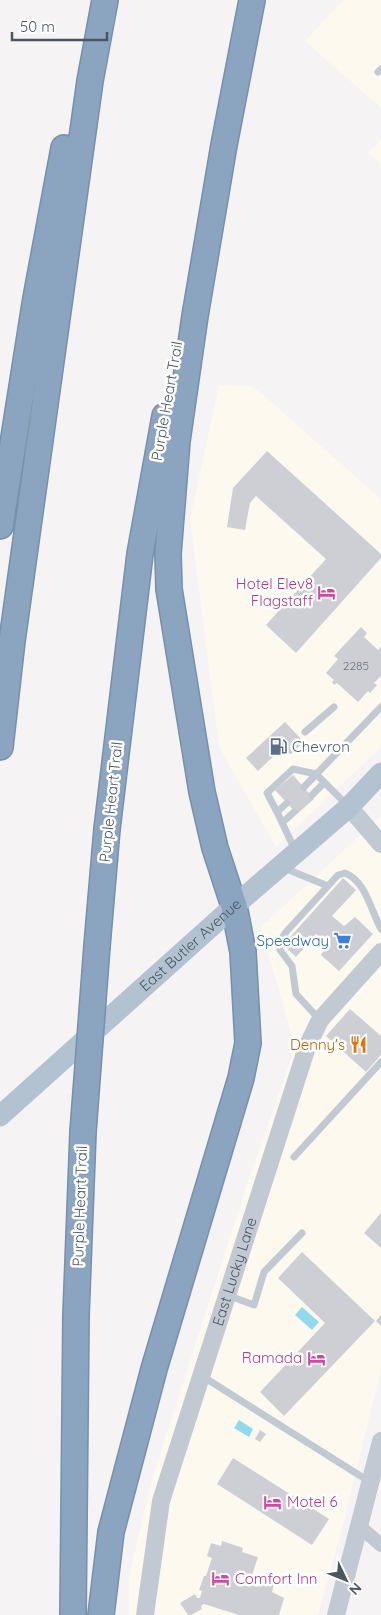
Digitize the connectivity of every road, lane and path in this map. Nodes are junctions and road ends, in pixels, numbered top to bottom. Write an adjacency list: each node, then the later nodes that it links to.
1 (105, 0): 4 (highway)
2 (245, 0): 38 (highway, Purple Heart Trail, bridge)
3 (252, 0): 24 (highway)
4 (90, 81): 5 (highway); 9 (highway)
5 (0, 526)
6 (334, 707): 8 (lane)
7 (381, 707): 10 (lane)
8 (305, 732)
9 (0, 747)
10 (316, 774): 12 (lane); 13 (lane); 17 (lane)
11 (379, 779): 16 (main road, East Butler Avenue)
12 (324, 783): 14 (lane); 16 (lane)
13 (304, 787)
14 (312, 795)
15 (286, 803): 17 (lane)
16 (349, 807): 20 (street); 21 (main road, East Butler Avenue)
17 (277, 812): 19 (lane)
18 (294, 812): 19 (lane)
19 (283, 822): 21 (lane)
20 (381, 844)
21 (296, 852): 22 (main road, East Butler Avenue)
22 (280, 866): 23 (lane); 24 (main road, East Butler Avenue)
23 (328, 886): 25 (lane); 27 (lane)
24 (234, 906): 29 (main road, East Butler Avenue); 39 (highway)
25 (381, 930)
26 (381, 952): 27 (street, East Lucky Lane)
27 (320, 1020): 32 (street, East Lucky Lane)
28 (381, 1062): 30 (lane)
29 (0, 1116)
30 (294, 1157)
31 (302, 1233): 32 (lane)
32 (227, 1295): 33 (street, East Lucky Lane)
33 (202, 1376): 35 (lane); 40 (street, East Lucky Lane)
34 (381, 1441): 35 (street)
35 (370, 1483): 36 (street)
36 (359, 1526): 37 (street); 41 (street)
37 (381, 1544)
38 (73, 1615)
39 (101, 1615)
40 (145, 1615)
41 (336, 1615)

